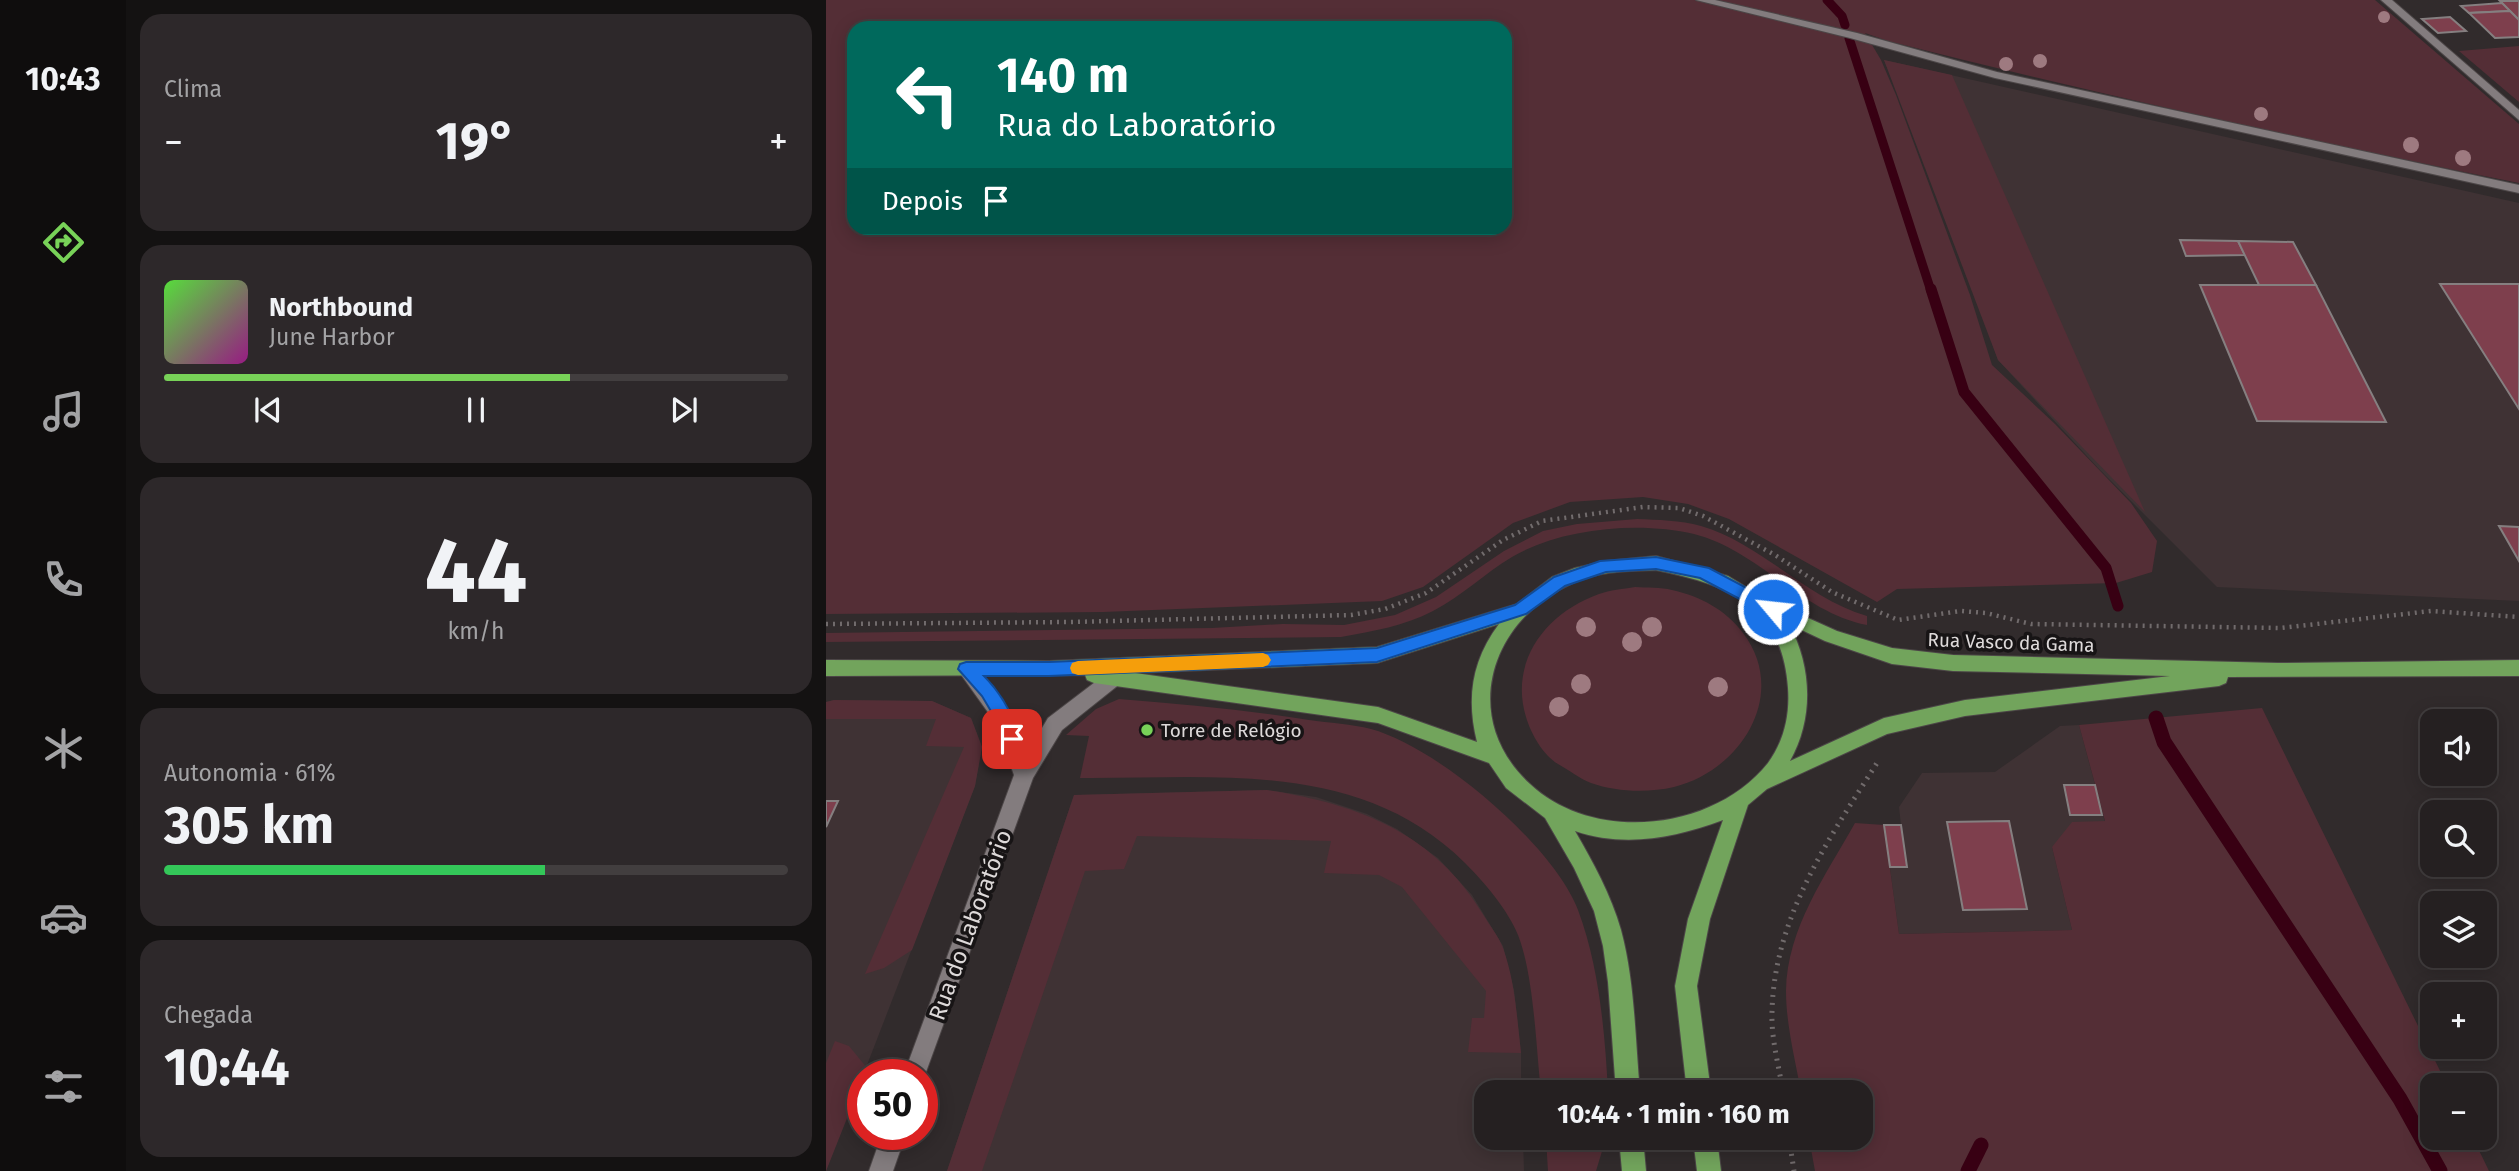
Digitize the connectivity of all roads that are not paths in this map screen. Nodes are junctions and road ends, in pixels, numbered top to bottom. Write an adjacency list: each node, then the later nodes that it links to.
1 (1701, 0): 4 (street)
2 (2386, 0): 3 (street)
3 (2519, 116)
4 (2519, 189)
5 (1754, 600): 6 (main road); 11 (main road, Rua Vasco da Gama); 15 (main road)
6 (1520, 610): 10 (main road); 13 (main road)
7 (2519, 668): 11 (main road, Rua Vasco da Gama)
8 (828, 669): 9 (main road)
9 (966, 669): 10 (main road); 14 (street)
10 (1049, 669): 12 (main road)
11 (2278, 671): 15 (main road, Rua Vasco da Gama)
12 (1114, 678): 13 (main road); 14 (street, Rua do Laboratório)
13 (1493, 756): 17 (main road)
14 (1024, 775): 18 (street, Rua do Laboratório)
15 (1763, 782): 16 (main road)
16 (1738, 804): 17 (main road); 20 (main road)
17 (1553, 814): 19 (main road)
18 (921, 1059)
19 (1627, 1080)
20 (1698, 1080)
21 (888, 1150): 25 (street)
22 (1631, 1150): 24 (main road)
23 (1706, 1150): 26 (main road)
24 (1632, 1168)
25 (881, 1171)
26 (1709, 1171)

